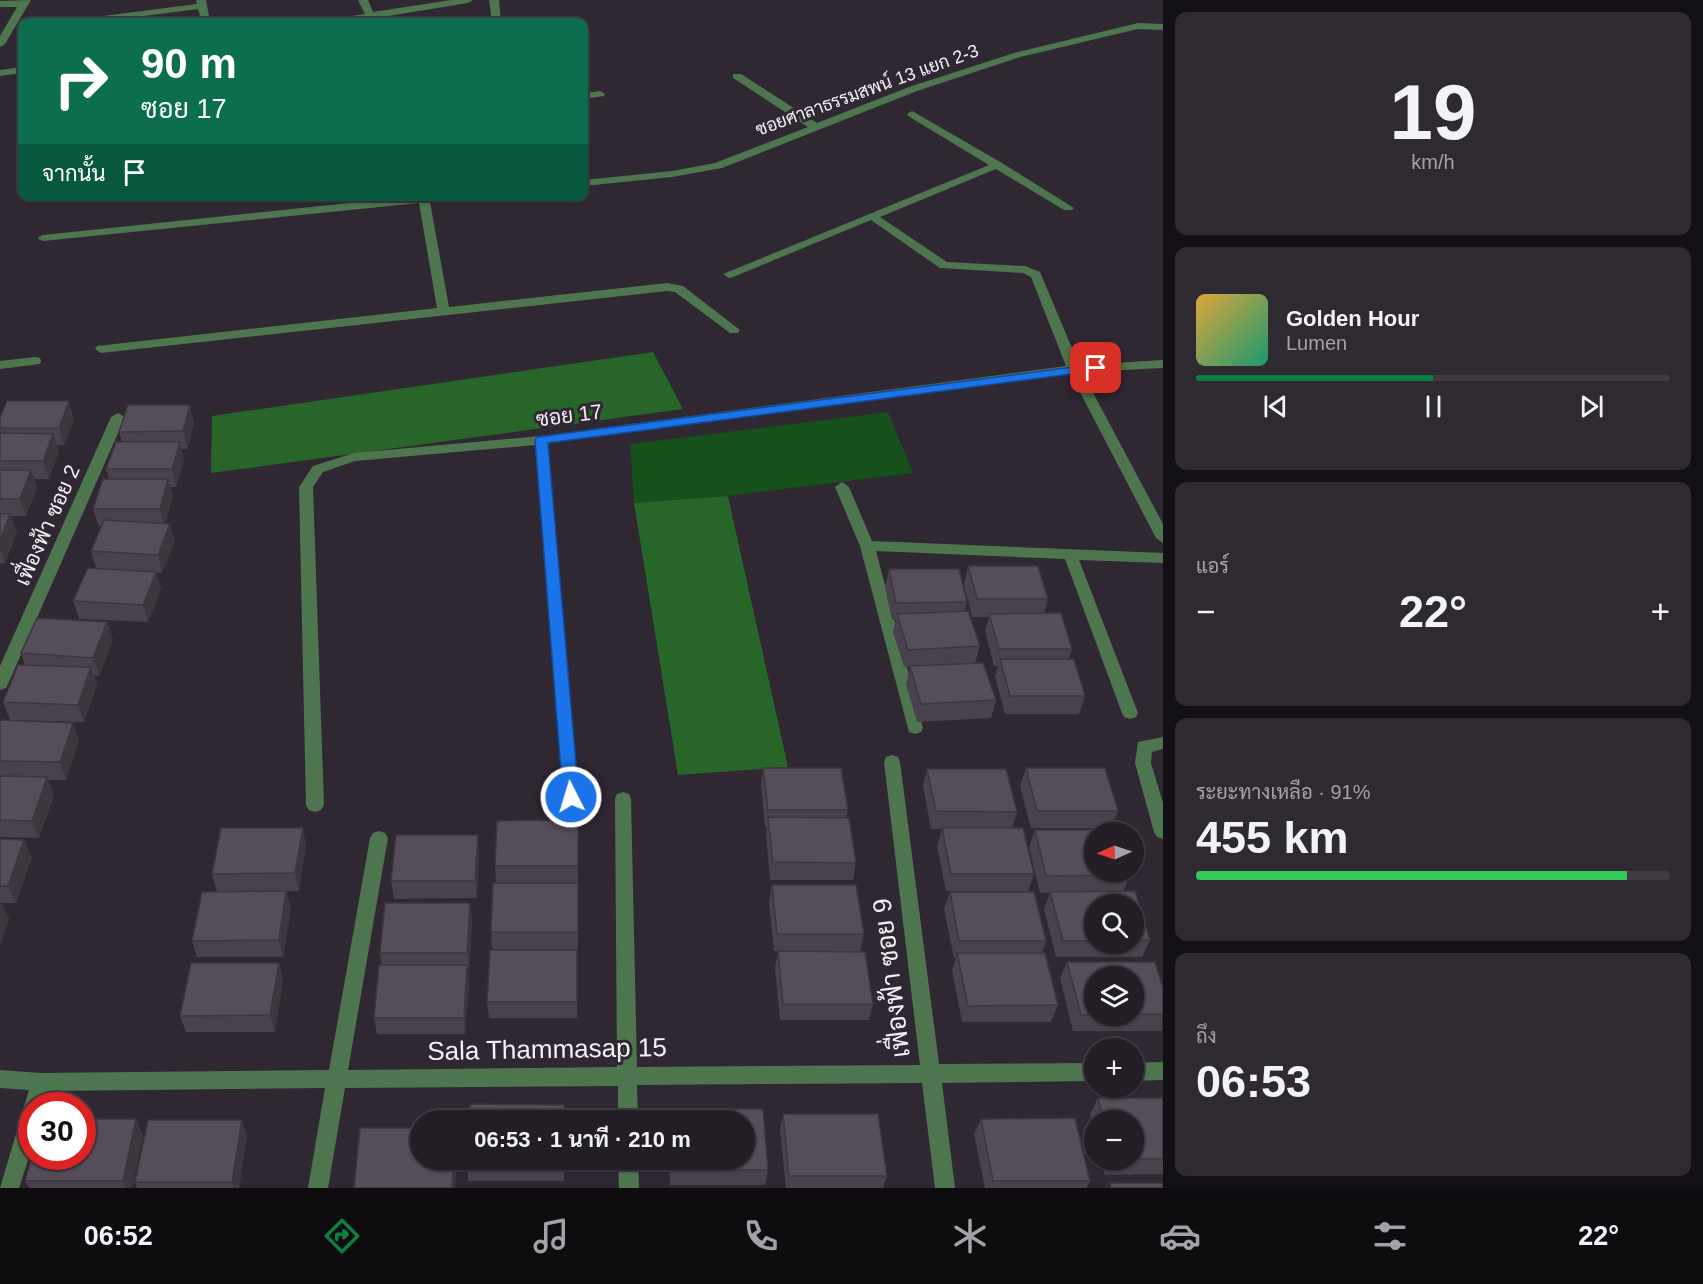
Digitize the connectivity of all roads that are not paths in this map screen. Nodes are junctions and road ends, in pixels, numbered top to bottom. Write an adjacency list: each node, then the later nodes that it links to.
1 (363, 0): 9 (street)
2 (468, 0): 10 (street)
3 (494, 0): 11 (street)
4 (24, 2): 6 (street); 14 (street)
5 (202, 3): 7 (street); 8 (street)
6 (0, 4)
7 (106, 18)
8 (205, 18)
9 (371, 18)
10 (382, 18)
11 (496, 18)
12 (1163, 27): 22 (street, ซอยศาลาธรรมสพน์ 13 แยก 2-3)
13 (18, 31): 14 (street)
14 (7, 32): 15 (street)
15 (0, 44)
16 (18, 70): 17 (street)
17 (0, 73)
18 (737, 76): 22 (street)
19 (600, 94): 20 (street)
20 (588, 96)
21 (912, 114): 23 (street)
22 (815, 127): 24 (street, ซอยศาลาธรรมสพน์ 13 แยก 2-3)
23 (998, 165): 27 (street); 28 (street)
24 (588, 183)
25 (394, 201): 29 (street)
26 (424, 201): 31 (street)
27 (1068, 208)
28 (872, 216): 30 (street); 37 (street)
29 (43, 238)
30 (729, 274)
31 (444, 311): 32 (street); 33 (street)
32 (734, 330)
33 (101, 349)
34 (35, 361): 36 (street)
35 (1163, 363): 37 (street, ซอย 17)
36 (0, 365)
37 (1074, 369): 39 (street, ซอย 17); 41 (street)
38 (118, 417): 45 (street, เฟื่องฟ้า ซอย 2)
39 (541, 440): 50 (street); 52 (street, ซอย 17)
40 (843, 487): 42 (street)
41 (1163, 538)
42 (867, 546): 43 (street); 47 (street)
43 (1070, 554): 44 (street); 46 (street)
44 (1163, 558)
45 (0, 684)
46 (1130, 713)
47 (915, 728)
48 (1163, 742): 53 (street)
49 (892, 762): 58 (street, เฟื่องฟ้า ซอย 9)
50 (571, 797)
51 (623, 799): 59 (street)
52 (315, 805)
53 (1163, 832)
54 (379, 838): 61 (street)
55 (1163, 1071): 57 (street)
56 (1084, 1072): 58 (street, Sala Thammasap 15)
57 (1144, 1072)
58 (929, 1074): 59 (street, Sala Thammasap 15); 70 (street, เฟื่องฟ้า ซอย 9)
59 (627, 1075): 61 (street, Sala Thammasap 15); 64 (street)
60 (0, 1079): 62 (street, Sala Thammasap 15)
61 (337, 1079): 62 (street, Sala Thammasap 15); 68 (street)
62 (41, 1082): 63 (street)
63 (38, 1092)
64 (628, 1110)
65 (18, 1159): 67 (street)
66 (628, 1170): 69 (street)
67 (9, 1188)
68 (318, 1188)
69 (629, 1188)
70 (945, 1188)

